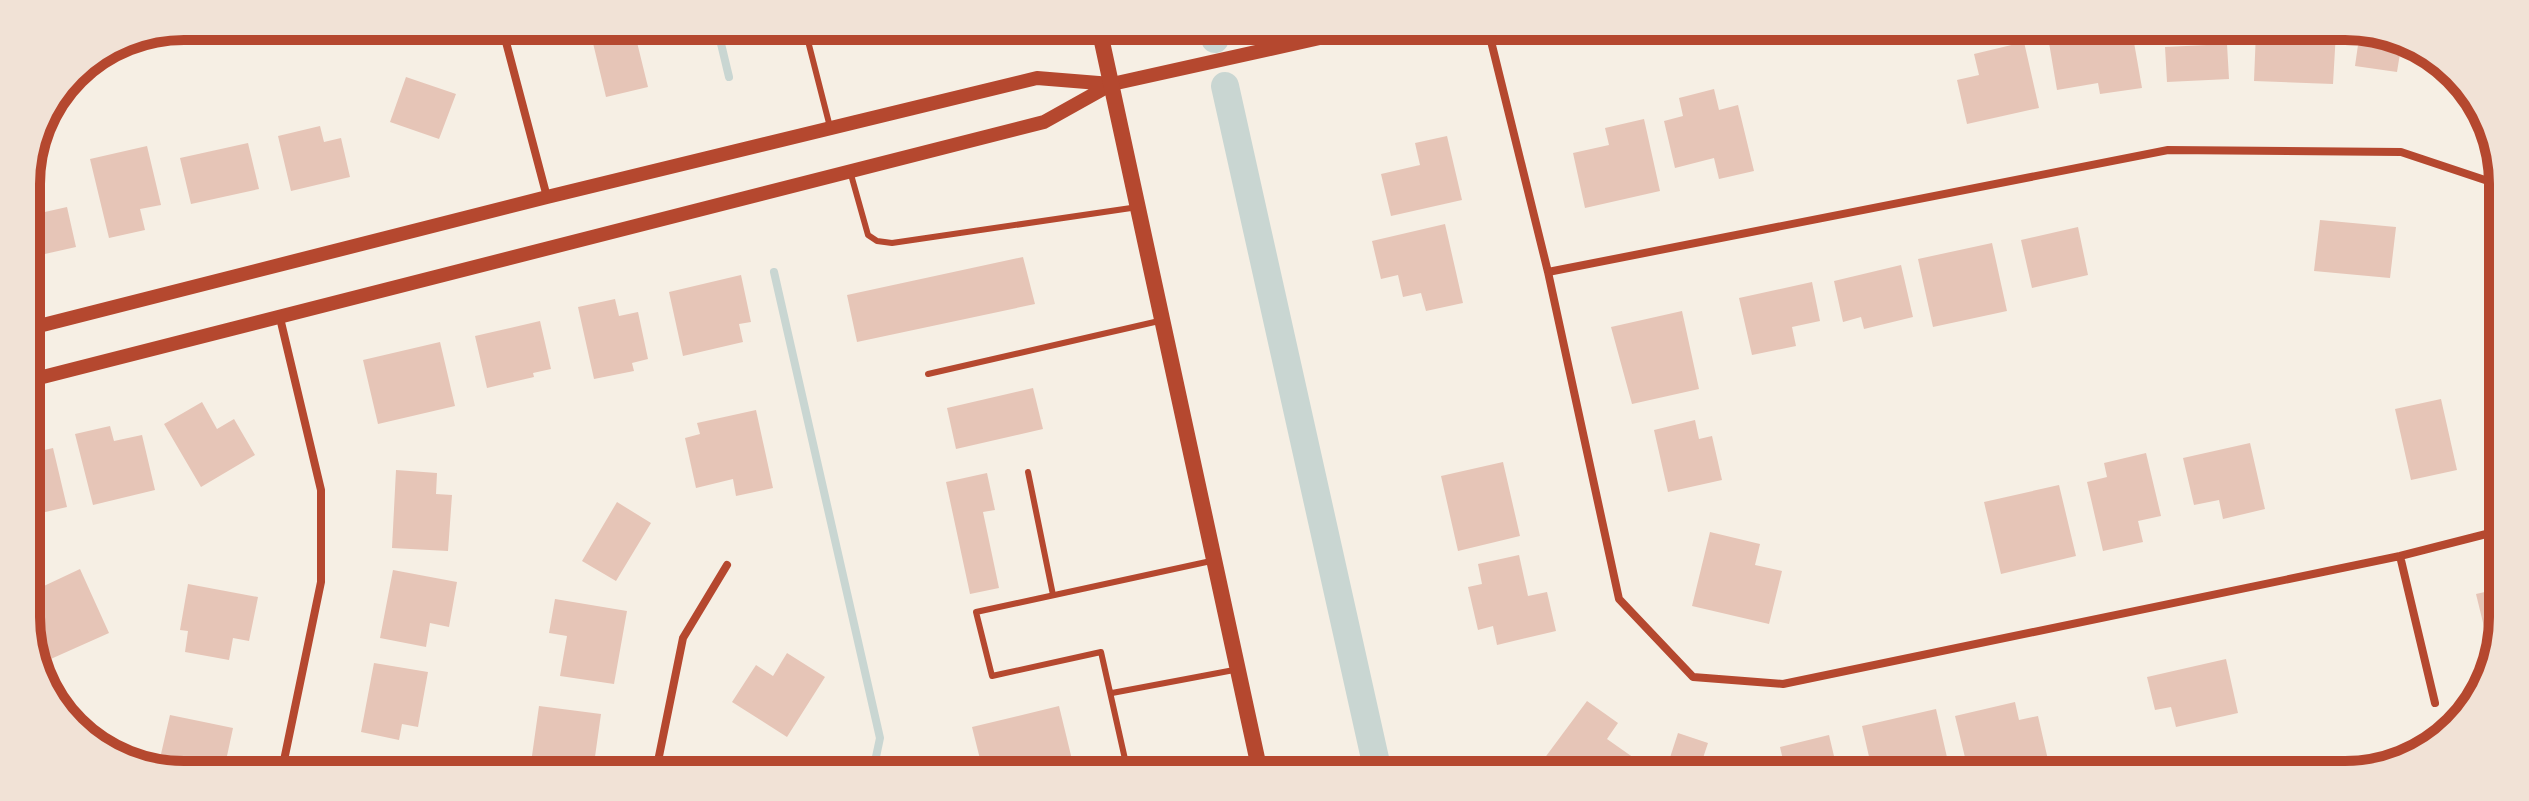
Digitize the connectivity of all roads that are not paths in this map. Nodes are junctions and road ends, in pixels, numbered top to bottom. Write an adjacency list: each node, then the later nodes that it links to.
1 (505, 40): 10 (street)
2 (812, 40): 7 (lane)
3 (1102, 40): 6 (main road)
4 (1310, 40): 6 (street)
5 (1491, 40): 12 (street)
6 (1112, 84): 7 (street); 8 (street); 11 (main road)
7 (830, 128): 10 (street)
8 (850, 171): 11 (lane); 13 (street)
9 (2489, 181): 12 (street)
10 (547, 197): 15 (street)
11 (1138, 207): 14 (main road)
12 (1548, 272): 20 (street)
13 (280, 318): 17 (street); 27 (street)
14 (1163, 320): 16 (lane); 21 (main road)
15 (40, 326)
16 (928, 374)
17 (40, 378)
18 (1028, 472): 23 (lane)
19 (2489, 533): 20 (street)
20 (2400, 556): 26 (street)
21 (1214, 560): 23 (lane); 24 (main road)
22 (727, 565): 28 (street)
23 (1053, 595): 25 (lane)
24 (1238, 669): 25 (lane); 30 (main road)
25 (1112, 693): 29 (lane)
26 (2435, 703)
27 (284, 761)
28 (658, 761)
29 (1126, 761)
30 (1258, 761)

